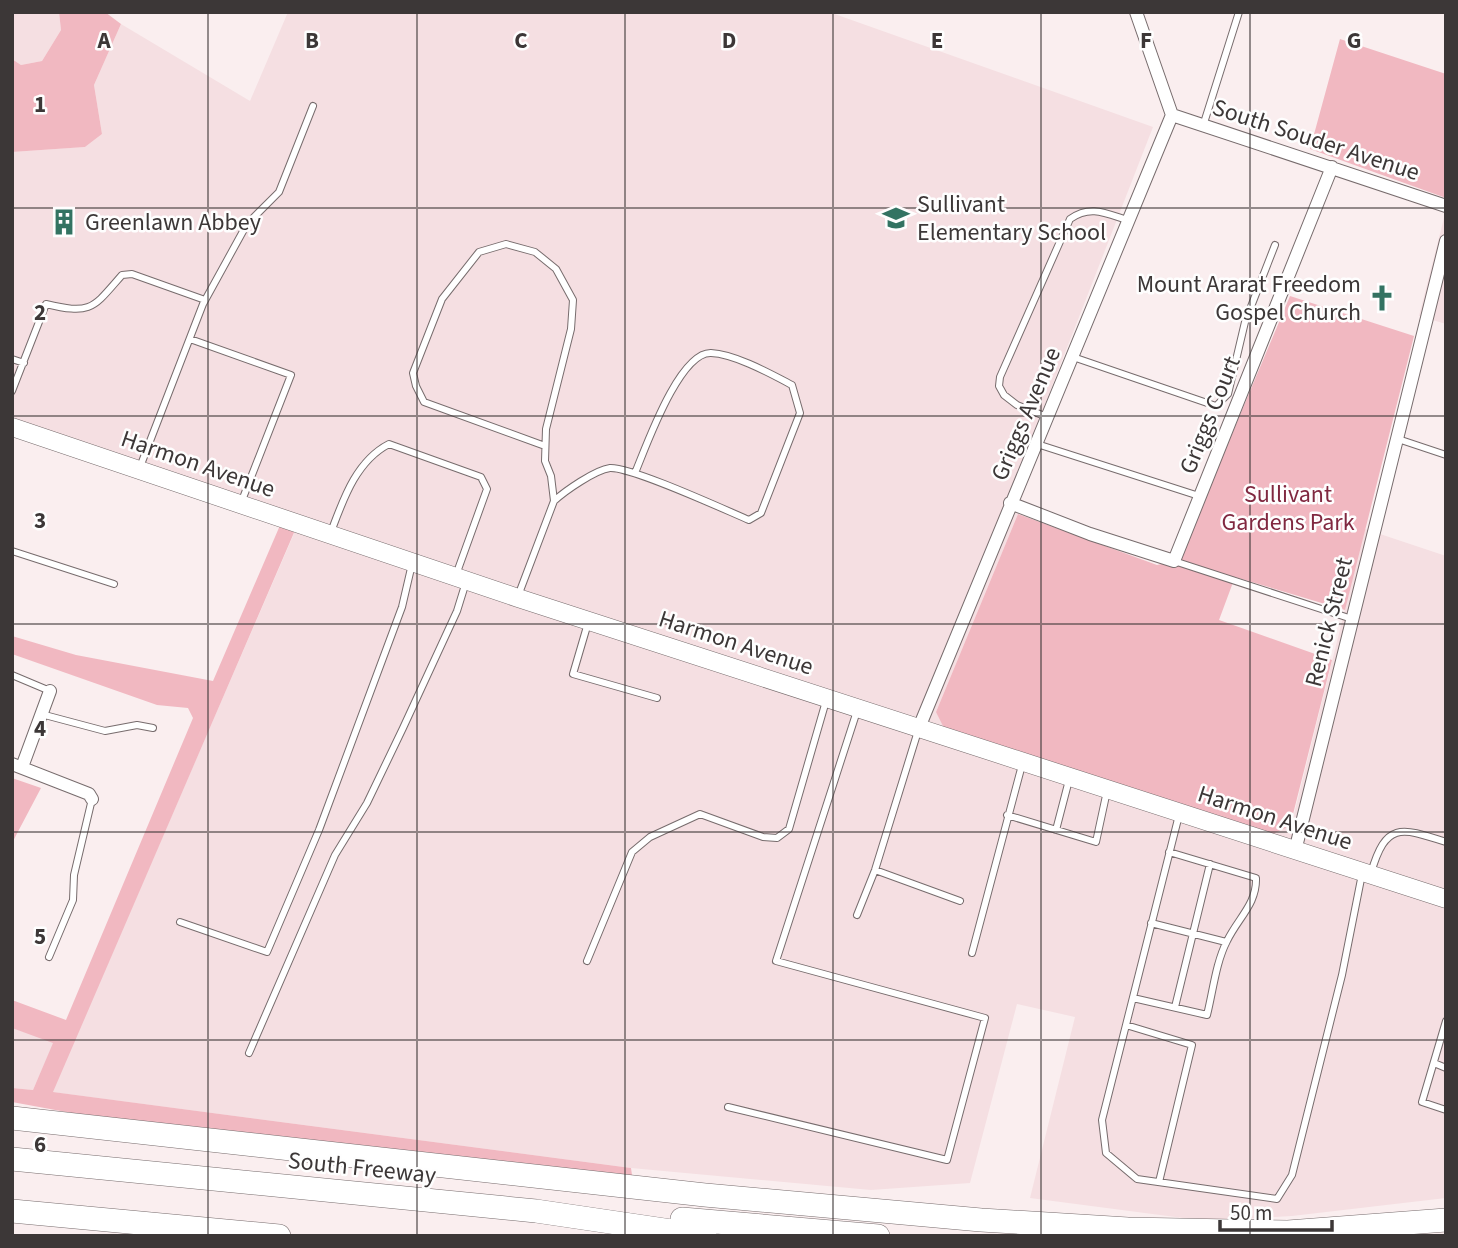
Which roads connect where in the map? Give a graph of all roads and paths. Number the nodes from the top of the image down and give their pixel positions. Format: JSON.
{"nodes":[{"id":1,"x":1136,"y":12,"type":"edge"},
{"id":2,"x":1239,"y":12,"type":"edge"},
{"id":3,"x":313,"y":106,"type":"dead end"},
{"id":4,"x":1172,"y":115,"type":"junction"},
{"id":5,"x":1203,"y":126,"type":"junction"},
{"id":6,"x":1332,"y":167,"type":"junction"},
{"id":7,"x":1446,"y":206,"type":"edge"},
{"id":8,"x":1126,"y":220,"type":"junction"},
{"id":9,"x":1446,"y":241,"type":"edge"},
{"id":10,"x":1275,"y":245,"type":"dead end"},
{"id":11,"x":1443,"y":265,"type":"edge"},
{"id":12,"x":205,"y":300,"type":"junction"},
{"id":13,"x":190,"y":339,"type":"junction"},
{"id":14,"x":1073,"y":357,"type":"junction"},
{"id":15,"x":12,"y":359,"type":"edge"},
{"id":16,"x":24,"y":363,"type":"junction"},
{"id":17,"x":12,"y":391,"type":"edge"},
{"id":18,"x":1048,"y":418,"type":"junction"},
{"id":19,"x":12,"y":427,"type":"edge"},
{"id":20,"x":1396,"y":439,"type":"junction"},
{"id":21,"x":1037,"y":444,"type":"junction"},
{"id":22,"x":545,"y":446,"type":"junction"},
{"id":23,"x":1446,"y":455,"type":"edge"},
{"id":24,"x":139,"y":469,"type":"junction"},
{"id":25,"x":635,"y":473,"type":"junction"},
{"id":26,"x":1199,"y":496,"type":"junction"},
{"id":27,"x":554,"y":501,"type":"junction"},
{"id":28,"x":1010,"y":503,"type":"junction"},
{"id":29,"x":240,"y":504,"type":"junction"},
{"id":30,"x":330,"y":534,"type":"junction"},
{"id":31,"x":12,"y":551,"type":"edge"},
{"id":32,"x":1174,"y":561,"type":"junction"},
{"id":33,"x":413,"y":562,"type":"junction"},
{"id":34,"x":461,"y":578,"type":"junction"},
{"id":35,"x":114,"y":584,"type":"dead end"},
{"id":36,"x":518,"y":598,"type":"junction"},
{"id":37,"x":1352,"y":619,"type":"junction"},
{"id":38,"x":588,"y":621,"type":"junction"},
{"id":39,"x":12,"y":674,"type":"edge"},
{"id":40,"x":50,"y":691,"type":"joint"},
{"id":41,"x":657,"y":698,"type":"dead end"},
{"id":42,"x":827,"y":699,"type":"junction"},
{"id":43,"x":857,"y":709,"type":"junction"},
{"id":44,"x":41,"y":714,"type":"junction"},
{"id":45,"x":153,"y":728,"type":"dead end"},
{"id":46,"x":918,"y":730,"type":"junction"},
{"id":47,"x":1023,"y":763,"type":"junction"},
{"id":48,"x":17,"y":765,"type":"edge"},
{"id":49,"x":1069,"y":778,"type":"junction"},
{"id":50,"x":1107,"y":790,"type":"junction"},
{"id":51,"x":92,"y":799,"type":"joint"},
{"id":52,"x":1179,"y":813,"type":"junction"},
{"id":53,"x":1007,"y":815,"type":"junction"},
{"id":54,"x":1056,"y":830,"type":"junction"},
{"id":55,"x":1446,"y":842,"type":"edge"},
{"id":56,"x":1294,"y":850,"type":"junction"},
{"id":57,"x":1169,"y":852,"type":"junction"},
{"id":58,"x":1210,"y":864,"type":"junction"},
{"id":59,"x":875,"y":870,"type":"junction"},
{"id":60,"x":1366,"y":874,"type":"junction"},
{"id":61,"x":1446,"y":899,"type":"edge"},
{"id":62,"x":960,"y":901,"type":"dead end"},
{"id":63,"x":857,"y":915,"type":"dead end"},
{"id":64,"x":180,"y":922,"type":"dead end"},
{"id":65,"x":1151,"y":923,"type":"junction"},
{"id":66,"x":1193,"y":934,"type":"junction"},
{"id":67,"x":1226,"y":942,"type":"junction"},
{"id":68,"x":972,"y":953,"type":"dead end"},
{"id":69,"x":49,"y":957,"type":"dead end"},
{"id":70,"x":587,"y":961,"type":"dead end"},
{"id":71,"x":1133,"y":998,"type":"junction"},
{"id":72,"x":1175,"y":1007,"type":"junction"},
{"id":73,"x":1446,"y":1021,"type":"edge"},
{"id":74,"x":1126,"y":1025,"type":"junction"},
{"id":75,"x":249,"y":1053,"type":"dead end"},
{"id":76,"x":1434,"y":1063,"type":"junction"},
{"id":77,"x":1446,"y":1068,"type":"edge"},
{"id":78,"x":728,"y":1107,"type":"dead end"},
{"id":79,"x":1446,"y":1110,"type":"edge"},
{"id":80,"x":12,"y":1121,"type":"edge"},
{"id":81,"x":12,"y":1159,"type":"edge"},
{"id":82,"x":1158,"y":1182,"type":"junction"},
{"id":83,"x":12,"y":1211,"type":"edge"},
{"id":84,"x":1446,"y":1220,"type":"edge"},
{"id":85,"x":630,"y":1223,"type":"junction"},
{"id":86,"x":279,"y":1236,"type":"edge"},
{"id":87,"x":705,"y":1236,"type":"edge"},
{"id":88,"x":878,"y":1236,"type":"edge"}],
"edges":[{"from":1,"to":4,"type":"street"},
{"from":2,"to":5,"type":"lane"},
{"from":3,"to":12,"type":"lane"},
{"from":4,"to":5,"type":"street","name":"South Souder Avenue"},
{"from":4,"to":8,"type":"street","name":"Griggs Avenue"},
{"from":5,"to":6,"type":"street","name":"South Souder Avenue"},
{"from":6,"to":7,"type":"street","name":"South Souder Avenue"},
{"from":6,"to":26,"type":"street","name":"Griggs Court"},
{"from":8,"to":14,"type":"street","name":"Griggs Avenue"},
{"from":8,"to":18,"type":"lane"},
{"from":9,"to":11,"type":"street","name":"Renick Street"},
{"from":10,"to":14,"type":"lane"},
{"from":11,"to":20,"type":"street","name":"Renick Street"},
{"from":12,"to":13,"type":"lane"},
{"from":12,"to":16,"type":"lane"},
{"from":13,"to":24,"type":"lane"},
{"from":13,"to":29,"type":"lane"},
{"from":14,"to":18,"type":"street","name":"Griggs Avenue"},
{"from":15,"to":16,"type":"lane"},
{"from":16,"to":17,"type":"lane"},
{"from":18,"to":21,"type":"street","name":"Griggs Avenue"},
{"from":19,"to":24,"type":"main road","name":"Harmon Avenue"},
{"from":20,"to":23,"type":"lane"},
{"from":20,"to":37,"type":"street","name":"Renick Street"},
{"from":21,"to":26,"type":"lane"},
{"from":21,"to":28,"type":"street","name":"Griggs Avenue"},
{"from":22,"to":22,"type":"lane"},
{"from":22,"to":27,"type":"lane"},
{"from":24,"to":29,"type":"main road","name":"Harmon Avenue"},
{"from":25,"to":25,"type":"lane"},
{"from":25,"to":27,"type":"lane"},
{"from":26,"to":32,"type":"street","name":"Griggs Court"},
{"from":27,"to":36,"type":"lane"},
{"from":28,"to":32,"type":"street"},
{"from":28,"to":46,"type":"street","name":"Griggs Avenue"},
{"from":29,"to":30,"type":"main road","name":"Harmon Avenue"},
{"from":30,"to":33,"type":"main road","name":"Harmon Avenue"},
{"from":30,"to":34,"type":"lane"},
{"from":31,"to":35,"type":"lane"},
{"from":32,"to":37,"type":"lane"},
{"from":33,"to":34,"type":"main road","name":"Harmon Avenue"},
{"from":33,"to":64,"type":"lane"},
{"from":34,"to":36,"type":"main road","name":"Harmon Avenue"},
{"from":34,"to":75,"type":"lane"},
{"from":36,"to":38,"type":"main road","name":"Harmon Avenue"},
{"from":37,"to":56,"type":"street","name":"Renick Street"},
{"from":38,"to":41,"type":"lane"},
{"from":38,"to":42,"type":"main road","name":"Harmon Avenue"},
{"from":39,"to":40,"type":"lane"},
{"from":40,"to":44,"type":"street"},
{"from":42,"to":43,"type":"main road","name":"Harmon Avenue"},
{"from":42,"to":70,"type":"lane"},
{"from":43,"to":46,"type":"main road","name":"Harmon Avenue"},
{"from":43,"to":78,"type":"lane"},
{"from":44,"to":45,"type":"lane"},
{"from":44,"to":48,"type":"street"},
{"from":46,"to":47,"type":"main road","name":"Harmon Avenue"},
{"from":46,"to":59,"type":"lane"},
{"from":47,"to":49,"type":"main road","name":"Harmon Avenue"},
{"from":47,"to":53,"type":"lane"},
{"from":48,"to":51,"type":"street"},
{"from":49,"to":50,"type":"main road","name":"Harmon Avenue"},
{"from":49,"to":54,"type":"lane"},
{"from":50,"to":52,"type":"main road","name":"Harmon Avenue"},
{"from":50,"to":54,"type":"lane"},
{"from":51,"to":69,"type":"lane"},
{"from":52,"to":56,"type":"main road","name":"Harmon Avenue"},
{"from":52,"to":57,"type":"lane"},
{"from":53,"to":54,"type":"lane"},
{"from":53,"to":68,"type":"lane"},
{"from":55,"to":60,"type":"lane"},
{"from":56,"to":60,"type":"main road","name":"Harmon Avenue"},
{"from":57,"to":58,"type":"lane"},
{"from":57,"to":65,"type":"lane"},
{"from":58,"to":66,"type":"lane"},
{"from":58,"to":67,"type":"lane"},
{"from":59,"to":62,"type":"lane"},
{"from":59,"to":63,"type":"lane"},
{"from":60,"to":61,"type":"main road","name":"Harmon Avenue"},
{"from":60,"to":82,"type":"lane"},
{"from":65,"to":66,"type":"lane"},
{"from":65,"to":71,"type":"lane"},
{"from":66,"to":67,"type":"lane"},
{"from":66,"to":72,"type":"lane"},
{"from":67,"to":72,"type":"lane"},
{"from":71,"to":72,"type":"lane"},
{"from":71,"to":74,"type":"lane"},
{"from":73,"to":76,"type":"lane"},
{"from":74,"to":82,"type":"lane"},
{"from":74,"to":82,"type":"lane"},
{"from":76,"to":77,"type":"lane"},
{"from":76,"to":79,"type":"lane"},
{"from":80,"to":84,"type":"highway"},
{"from":81,"to":85,"type":"highway","name":"South Freeway"},
{"from":83,"to":86,"type":"highway"},
{"from":85,"to":87,"type":"highway","name":"South Freeway"},
{"from":85,"to":88,"type":"highway"}]}
